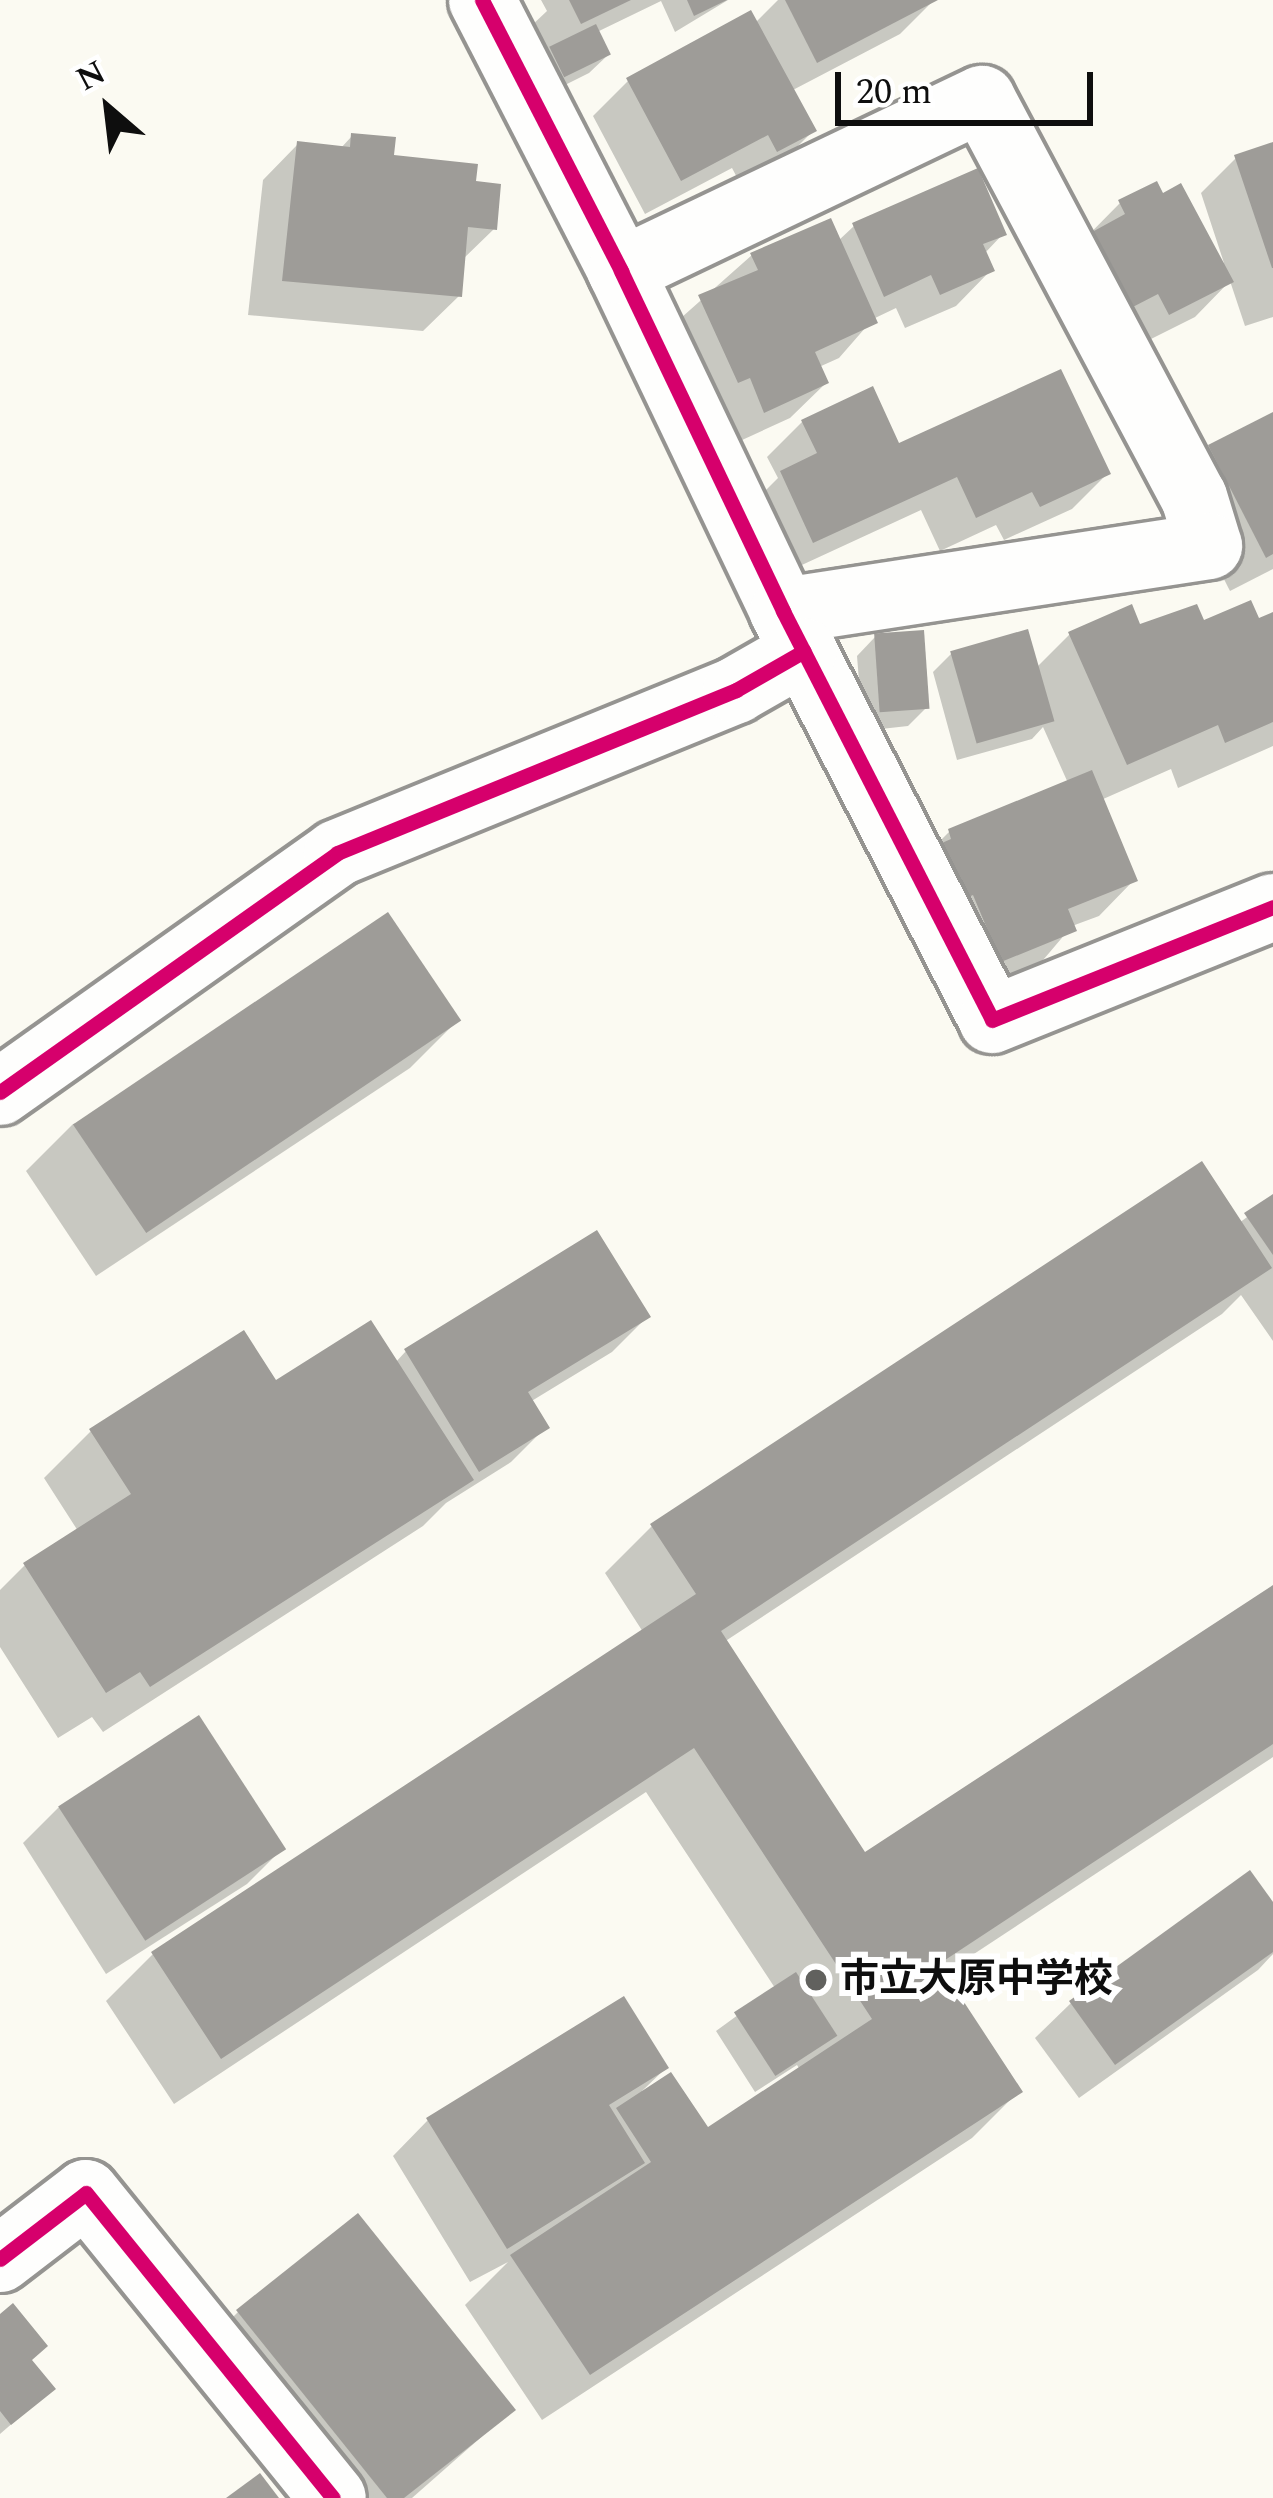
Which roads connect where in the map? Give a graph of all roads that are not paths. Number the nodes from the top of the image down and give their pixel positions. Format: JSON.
{"nodes":[{"id":1,"x":482,"y":0,"type":"edge"},
{"id":2,"x":621,"y":271,"type":"junction"},
{"id":3,"x":793,"y":631,"type":"junction"},
{"id":4,"x":1273,"y":907,"type":"edge"},
{"id":5,"x":0,"y":1092,"type":"edge"},
{"id":6,"x":0,"y":2259,"type":"edge"},
{"id":7,"x":333,"y":2498,"type":"edge"}],
"edges":[{"from":1,"to":2,"type":"street"},
{"from":2,"to":3,"type":"street"},
{"from":2,"to":3,"type":"street"},
{"from":3,"to":4,"type":"street"},
{"from":3,"to":5,"type":"street"},
{"from":6,"to":7,"type":"street"}]}
